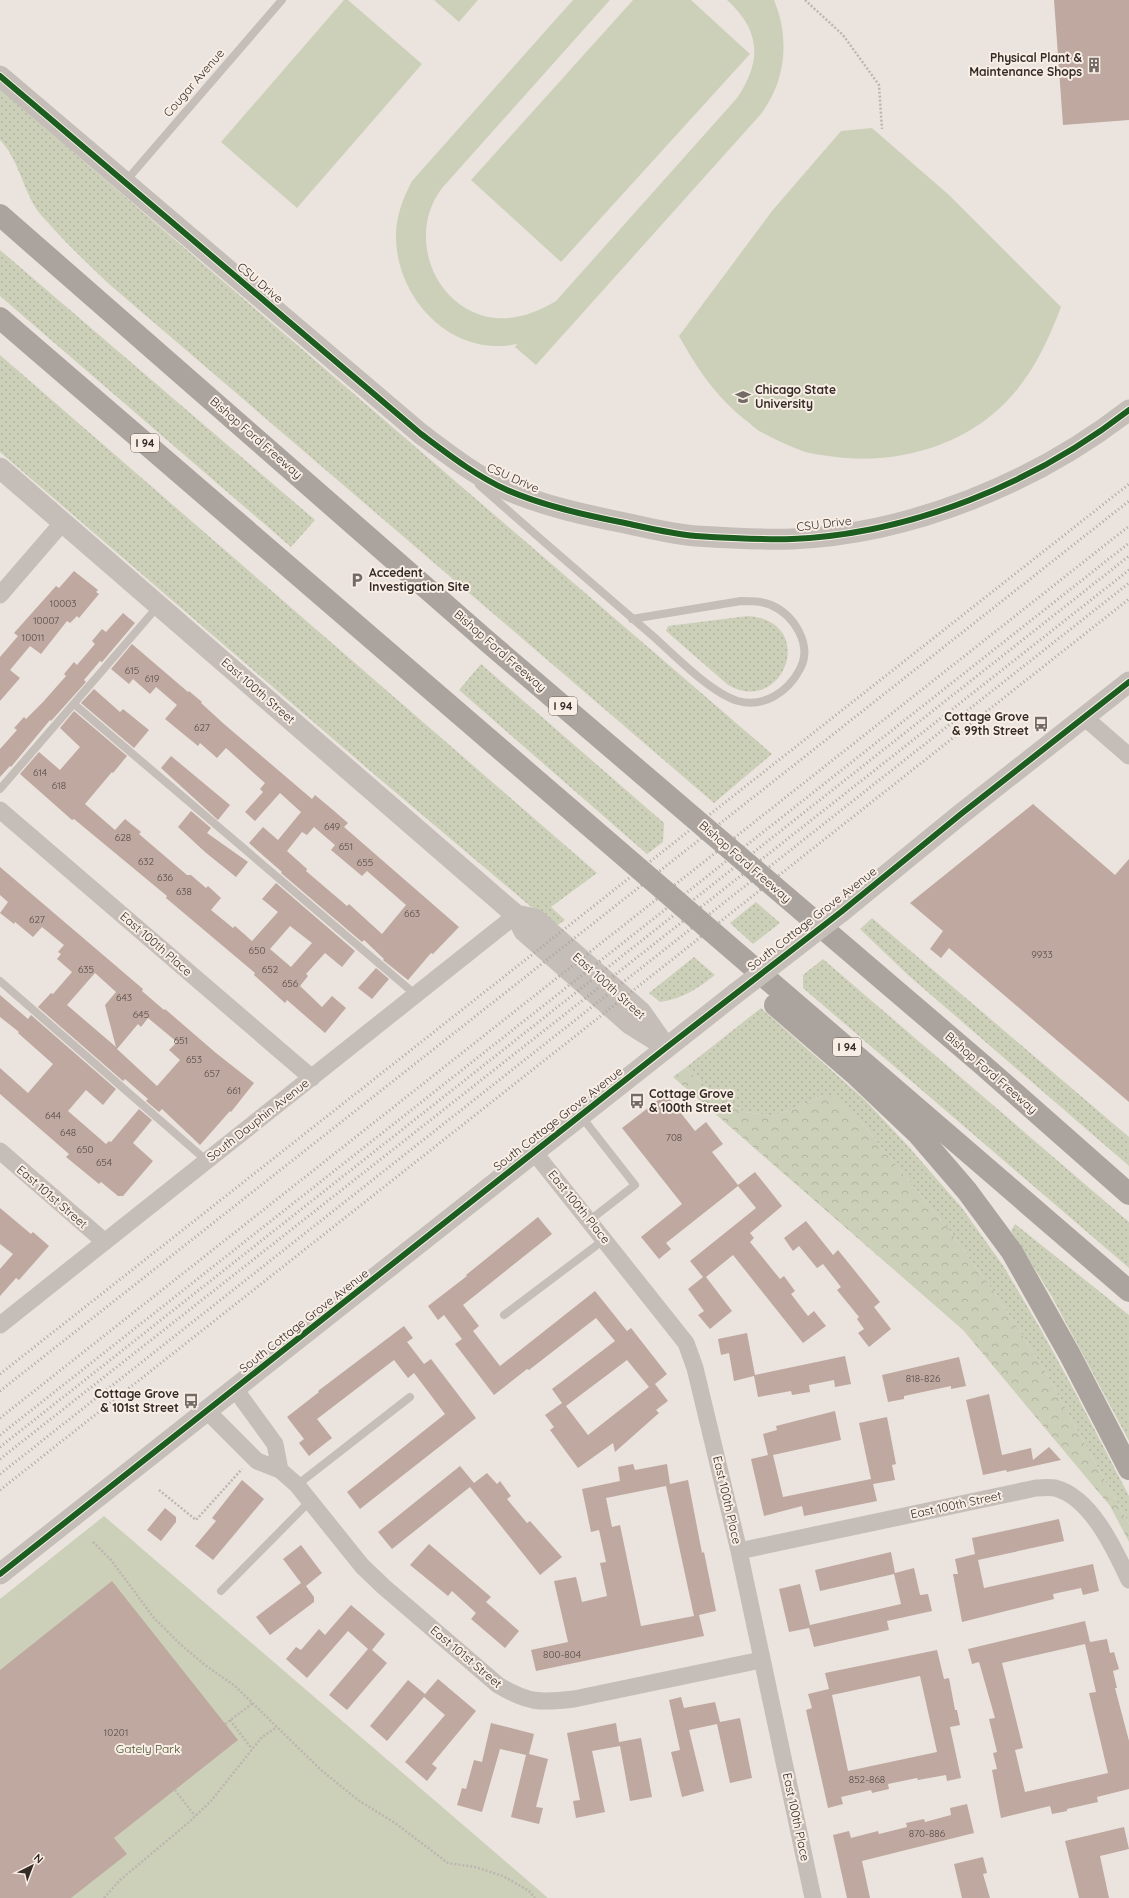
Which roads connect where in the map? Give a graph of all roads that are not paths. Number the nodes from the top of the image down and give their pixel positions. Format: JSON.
{"nodes":[{"id":1,"x":282,"y":0,"type":"edge"},
{"id":2,"x":0,"y":76,"type":"edge"},
{"id":3,"x":124,"y":183,"type":"junction"},
{"id":4,"x":0,"y":215,"type":"edge"},
{"id":5,"x":0,"y":318,"type":"edge"},
{"id":6,"x":1129,"y":410,"type":"edge"},
{"id":7,"x":421,"y":434,"type":"junction"},
{"id":8,"x":0,"y":468,"type":"edge"},
{"id":9,"x":63,"y":522,"type":"junction"},
{"id":10,"x":0,"y":594,"type":"edge"},
{"id":11,"x":159,"y":605,"type":"junction"},
{"id":12,"x":632,"y":619,"type":"junction"},
{"id":13,"x":1129,"y":682,"type":"edge"},
{"id":14,"x":74,"y":704,"type":"junction"},
{"id":15,"x":1084,"y":717,"type":"junction"},
{"id":16,"x":1129,"y":756,"type":"edge"},
{"id":17,"x":0,"y":789,"type":"edge"},
{"id":18,"x":563,"y":804,"type":"junction"},
{"id":19,"x":0,"y":810,"type":"edge"},
{"id":20,"x":516,"y":915,"type":"junction"},
{"id":21,"x":0,"y":981,"type":"edge"},
{"id":22,"x":416,"y":995,"type":"junction"},
{"id":23,"x":666,"y":1047,"type":"junction"},
{"id":24,"x":312,"y":1078,"type":"junction"},
{"id":25,"x":581,"y":1115,"type":"junction"},
{"id":26,"x":0,"y":1151,"type":"edge"},
{"id":27,"x":534,"y":1152,"type":"junction"},
{"id":28,"x":207,"y":1161,"type":"junction"},
{"id":29,"x":1129,"y":1194,"type":"edge"},
{"id":30,"x":590,"y":1220,"type":"junction"},
{"id":31,"x":605,"y":1239,"type":"junction"},
{"id":32,"x":105,"y":1242,"type":"junction"},
{"id":33,"x":1129,"y":1291,"type":"edge"},
{"id":34,"x":504,"y":1315,"type":"dead end"},
{"id":35,"x":1,"y":1323,"type":"edge"},
{"id":36,"x":235,"y":1389,"type":"junction"},
{"id":37,"x":410,"y":1397,"type":"dead end"},
{"id":38,"x":207,"y":1411,"type":"junction"},
{"id":39,"x":1129,"y":1469,"type":"edge"},
{"id":40,"x":280,"y":1470,"type":"junction"},
{"id":41,"x":297,"y":1485,"type":"junction"},
{"id":42,"x":310,"y":1501,"type":"junction"},
{"id":43,"x":739,"y":1551,"type":"junction"},
{"id":44,"x":0,"y":1574,"type":"edge"},
{"id":45,"x":1129,"y":1580,"type":"edge"},
{"id":46,"x":221,"y":1591,"type":"dead end"},
{"id":47,"x":761,"y":1660,"type":"junction"},
{"id":48,"x":813,"y":1898,"type":"edge"}],
"edges":[{"from":1,"to":3,"type":"lane","name":"Cougar Avenue"},
{"from":2,"to":3,"type":"street","name":"CSU Drive"},
{"from":3,"to":7,"type":"street","name":"CSU Drive"},
{"from":4,"to":29,"type":"highway","name":"Bishop Ford Freeway","number":"I 94"},
{"from":5,"to":18,"type":"highway","number":"I 94"},
{"from":6,"to":7,"type":"street","name":"CSU Drive"},
{"from":7,"to":12,"type":"lane"},
{"from":8,"to":9,"type":"street","name":"East 100th Street"},
{"from":9,"to":10,"type":"street"},
{"from":9,"to":11,"type":"street","name":"East 100th Street"},
{"from":11,"to":14,"type":"lane"},
{"from":11,"to":20,"type":"street","name":"East 100th Street"},
{"from":12,"to":12,"type":"lane"},
{"from":13,"to":15,"type":"street","name":"South Cottage Grove Avenue"},
{"from":14,"to":17,"type":"lane"},
{"from":14,"to":22,"type":"lane"},
{"from":15,"to":16,"type":"street"},
{"from":15,"to":23,"type":"street","name":"South Cottage Grove Avenue","bridge":true},
{"from":18,"to":33,"type":"highway","number":"I 94"},
{"from":18,"to":39,"type":"highway"},
{"from":19,"to":24,"type":"street","name":"East 100th Place"},
{"from":20,"to":22,"type":"street","name":"South Dauphin Avenue"},
{"from":20,"to":23,"type":"street","name":"East 100th Street"},
{"from":21,"to":28,"type":"lane"},
{"from":22,"to":24,"type":"street","name":"South Dauphin Avenue"},
{"from":23,"to":25,"type":"street","name":"South Cottage Grove Avenue"},
{"from":24,"to":28,"type":"street","name":"South Dauphin Avenue"},
{"from":25,"to":27,"type":"street","name":"South Cottage Grove Avenue"},
{"from":25,"to":30,"type":"lane"},
{"from":26,"to":32,"type":"street","name":"East 101st Street"},
{"from":27,"to":30,"type":"street","name":"East 100th Place"},
{"from":27,"to":36,"type":"street","name":"South Cottage Grove Avenue"},
{"from":28,"to":32,"type":"street","name":"South Dauphin Avenue"},
{"from":30,"to":31,"type":"street","name":"East 100th Place"},
{"from":31,"to":34,"type":"lane"},
{"from":31,"to":43,"type":"street","name":"East 100th Place"},
{"from":32,"to":35,"type":"street","name":"South Dauphin Avenue"},
{"from":36,"to":38,"type":"street","name":"South Cottage Grove Avenue"},
{"from":36,"to":40,"type":"street"},
{"from":37,"to":41,"type":"lane"},
{"from":38,"to":40,"type":"street","name":"East 101st Street"},
{"from":38,"to":44,"type":"street","name":"South Cottage Grove Avenue"},
{"from":40,"to":41,"type":"street","name":"East 101st Street"},
{"from":41,"to":42,"type":"street","name":"East 101st Street"},
{"from":42,"to":46,"type":"lane"},
{"from":42,"to":47,"type":"street","name":"East 101st Street"},
{"from":43,"to":45,"type":"street","name":"East 100th Street"},
{"from":43,"to":47,"type":"street","name":"East 100th Place"},
{"from":47,"to":48,"type":"street","name":"East 100th Place"}]}
